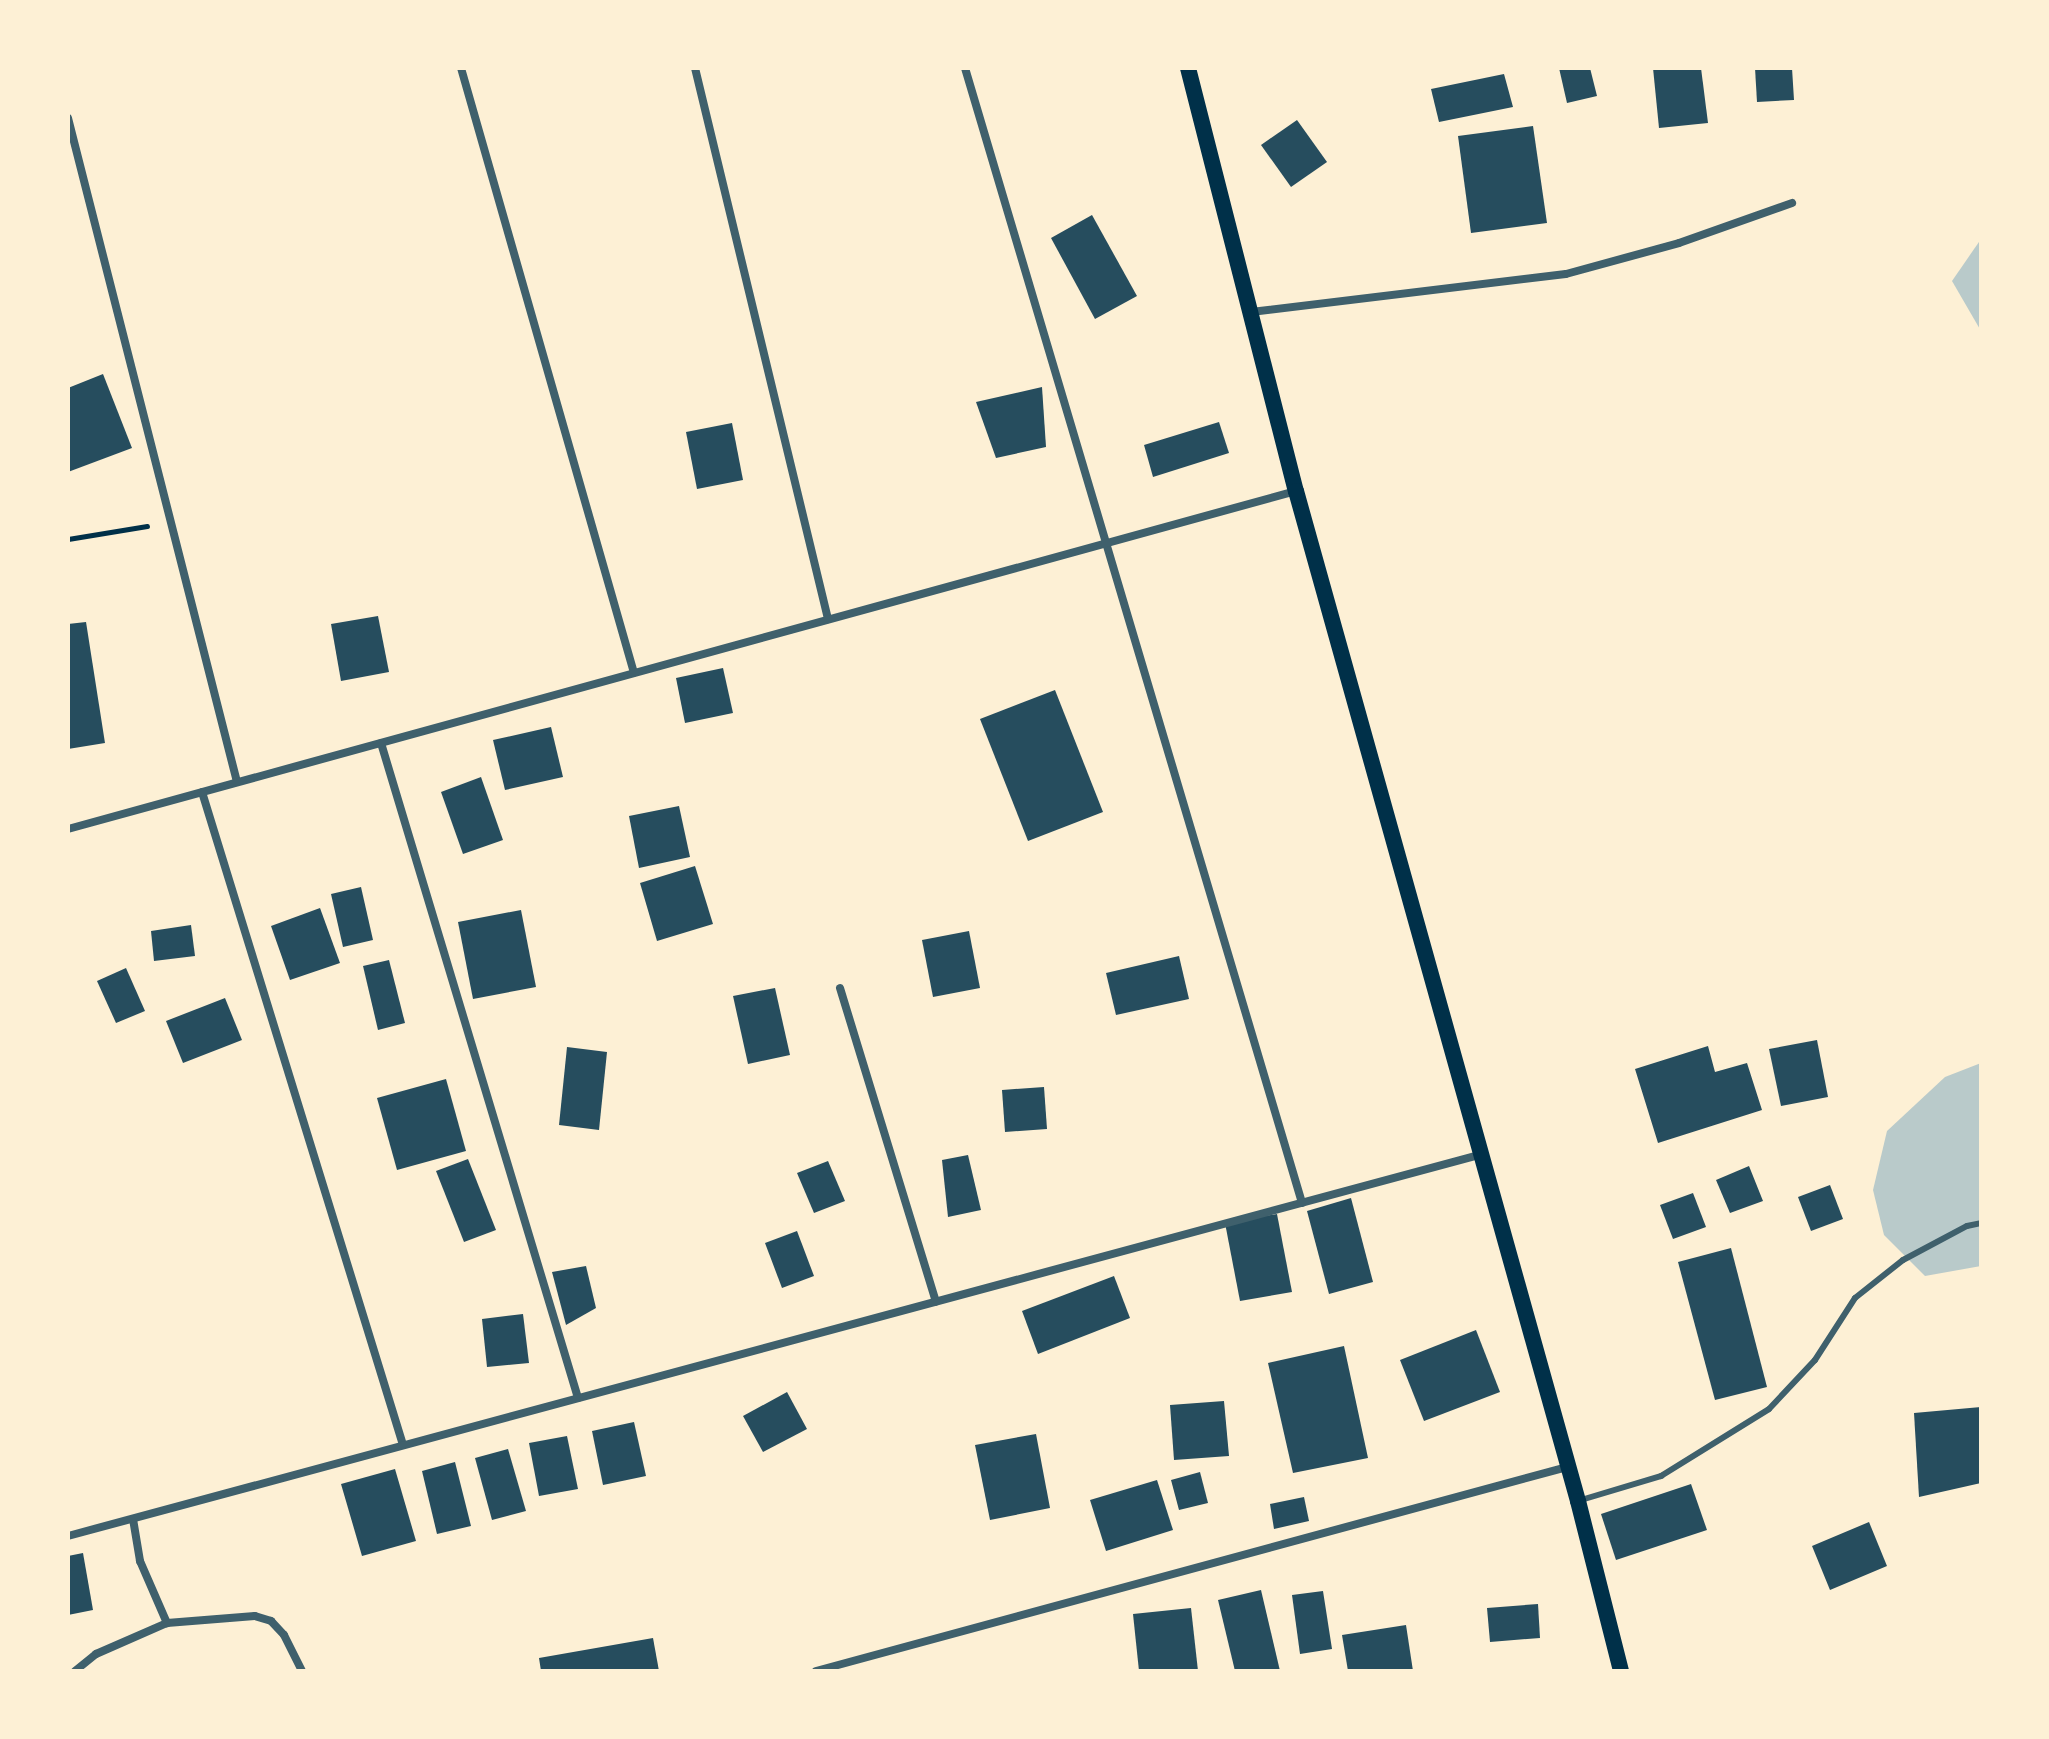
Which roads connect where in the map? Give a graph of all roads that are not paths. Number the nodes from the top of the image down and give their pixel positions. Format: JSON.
{"nodes":[{"id":1,"x":461,"y":68,"type":"edge"},
{"id":2,"x":695,"y":68,"type":"edge"},
{"id":3,"x":965,"y":68,"type":"edge"},
{"id":4,"x":1188,"y":68,"type":"edge"},
{"id":5,"x":68,"y":118,"type":"edge"},
{"id":6,"x":1792,"y":203,"type":"dead end"},
{"id":7,"x":1250,"y":312,"type":"junction"},
{"id":8,"x":1296,"y":491,"type":"junction"},
{"id":9,"x":1105,"y":543,"type":"junction"},
{"id":10,"x":828,"y":619,"type":"junction"},
{"id":11,"x":634,"y":673,"type":"junction"},
{"id":12,"x":381,"y":743,"type":"junction"},
{"id":13,"x":237,"y":782,"type":"junction"},
{"id":14,"x":202,"y":792,"type":"junction"},
{"id":15,"x":68,"y":829,"type":"edge"},
{"id":16,"x":840,"y":988,"type":"dead end"},
{"id":17,"x":1479,"y":1155,"type":"junction"},
{"id":18,"x":1302,"y":1203,"type":"junction"},
{"id":19,"x":1981,"y":1223,"type":"edge"},
{"id":20,"x":936,"y":1302,"type":"junction"},
{"id":21,"x":578,"y":1398,"type":"junction"},
{"id":22,"x":403,"y":1445,"type":"junction"},
{"id":23,"x":1567,"y":1467,"type":"junction"},
{"id":24,"x":1578,"y":1501,"type":"junction"},
{"id":25,"x":133,"y":1519,"type":"junction"},
{"id":26,"x":68,"y":1536,"type":"edge"},
{"id":27,"x":167,"y":1623,"type":"junction"},
{"id":28,"x":75,"y":1671,"type":"edge"},
{"id":29,"x":302,"y":1671,"type":"edge"},
{"id":30,"x":816,"y":1671,"type":"edge"},
{"id":31,"x":1621,"y":1671,"type":"edge"}],
"edges":[{"from":1,"to":11,"type":"street"},
{"from":2,"to":10,"type":"street"},
{"from":3,"to":9,"type":"street"},
{"from":4,"to":7,"type":"main road"},
{"from":5,"to":13,"type":"street"},
{"from":6,"to":7,"type":"street"},
{"from":7,"to":8,"type":"main road"},
{"from":8,"to":9,"type":"street"},
{"from":8,"to":17,"type":"main road"},
{"from":9,"to":10,"type":"street"},
{"from":9,"to":18,"type":"street"},
{"from":10,"to":11,"type":"street"},
{"from":11,"to":12,"type":"street"},
{"from":12,"to":13,"type":"street"},
{"from":12,"to":21,"type":"street"},
{"from":13,"to":14,"type":"street"},
{"from":14,"to":15,"type":"street"},
{"from":14,"to":22,"type":"street"},
{"from":16,"to":20,"type":"street"},
{"from":17,"to":18,"type":"street"},
{"from":17,"to":23,"type":"main road"},
{"from":18,"to":20,"type":"street"},
{"from":19,"to":24,"type":"lane"},
{"from":20,"to":21,"type":"street"},
{"from":21,"to":22,"type":"street"},
{"from":22,"to":25,"type":"street"},
{"from":23,"to":24,"type":"main road"},
{"from":23,"to":30,"type":"street"},
{"from":24,"to":31,"type":"main road"},
{"from":25,"to":26,"type":"street"},
{"from":25,"to":27,"type":"street"},
{"from":27,"to":28,"type":"street"},
{"from":27,"to":29,"type":"street"}]}
